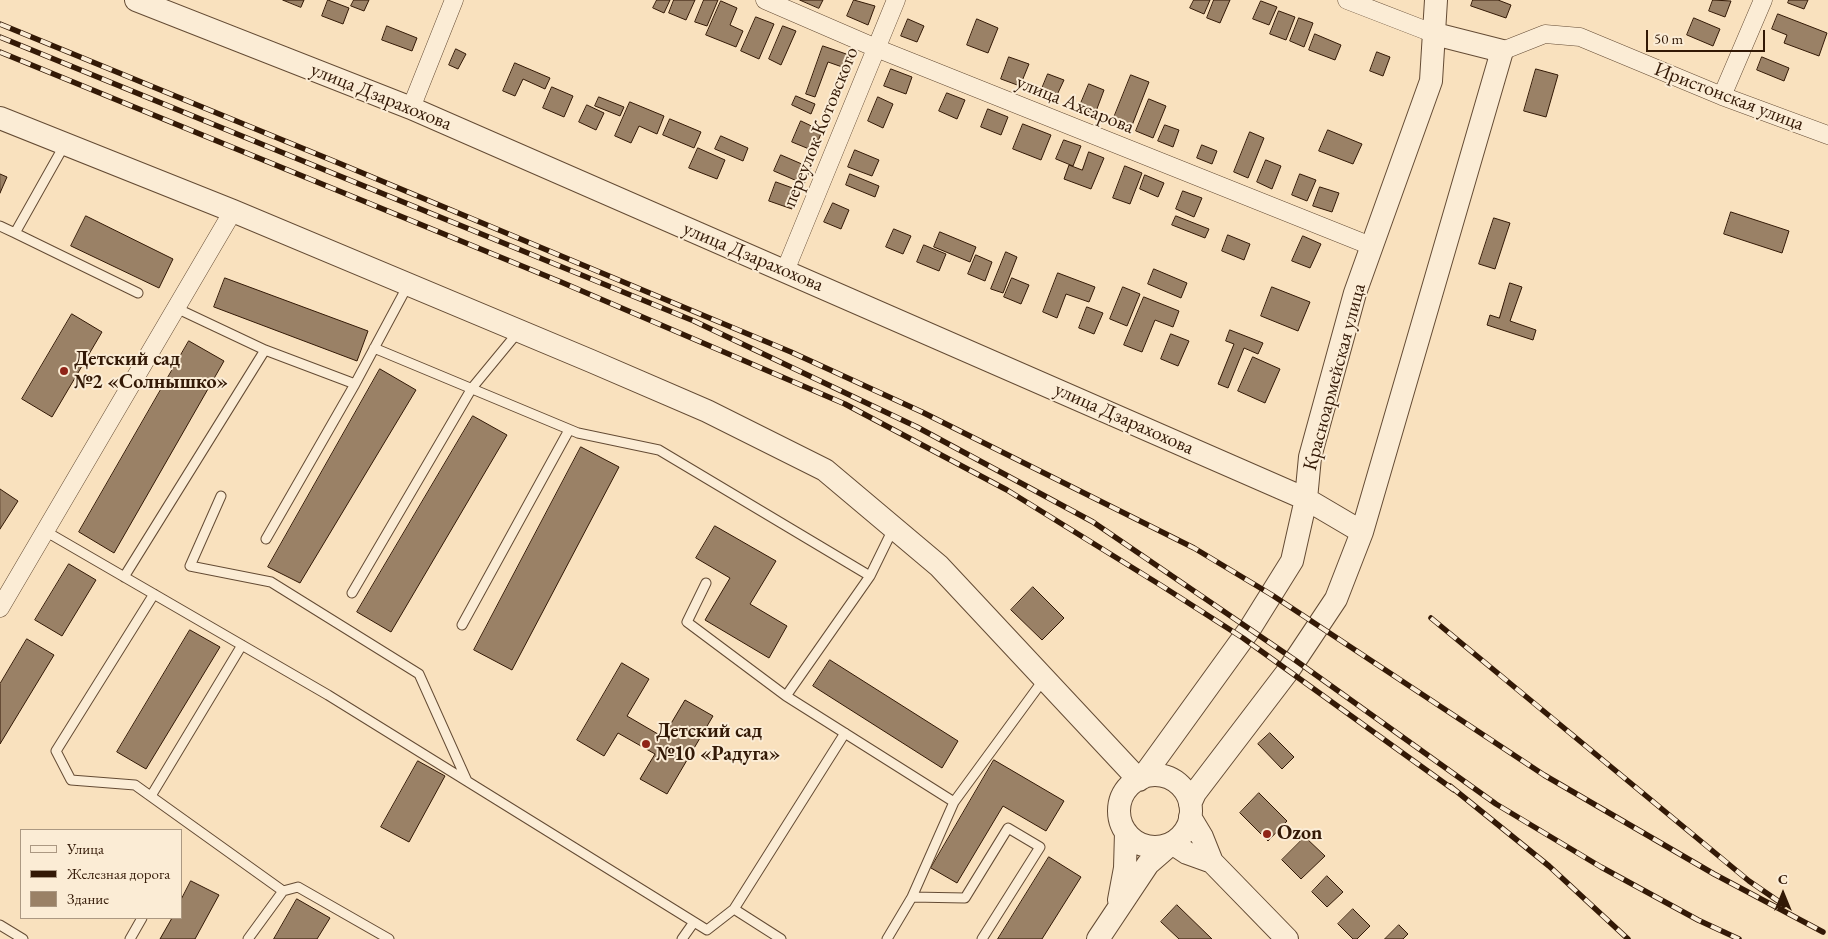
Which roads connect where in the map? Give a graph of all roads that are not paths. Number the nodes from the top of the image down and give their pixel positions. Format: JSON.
{"nodes":[{"id":1,"x":136,"y":0,"type":"edge"},
{"id":2,"x":454,"y":0,"type":"edge"},
{"id":3,"x":765,"y":0,"type":"edge"},
{"id":4,"x":896,"y":0,"type":"edge"},
{"id":5,"x":1347,"y":0,"type":"edge"},
{"id":6,"x":1436,"y":0,"type":"edge"},
{"id":7,"x":1763,"y":0,"type":"edge"},
{"id":8,"x":1435,"y":34,"type":"junction"},
{"id":9,"x":876,"y":48,"type":"junction"},
{"id":10,"x":1502,"y":51,"type":"junction"},
{"id":11,"x":1722,"y":96,"type":"junction"},
{"id":12,"x":411,"y":108,"type":"junction"},
{"id":13,"x":0,"y":118,"type":"edge"},
{"id":14,"x":1828,"y":135,"type":"edge"},
{"id":15,"x":65,"y":144,"type":"junction"},
{"id":16,"x":233,"y":211,"type":"junction"},
{"id":17,"x":0,"y":226,"type":"edge"},
{"id":18,"x":14,"y":233,"type":"junction"},
{"id":19,"x":1371,"y":246,"type":"junction"},
{"id":20,"x":785,"y":270,"type":"junction"},
{"id":21,"x":408,"y":284,"type":"junction"},
{"id":22,"x":138,"y":294,"type":"dead end"},
{"id":23,"x":176,"y":308,"type":"junction"},
{"id":24,"x":519,"y":331,"type":"junction"},
{"id":25,"x":374,"y":348,"type":"junction"},
{"id":26,"x":265,"y":350,"type":"junction"},
{"id":27,"x":355,"y":384,"type":"junction"},
{"id":28,"x":472,"y":388,"type":"junction"},
{"id":29,"x":569,"y":430,"type":"junction"},
{"id":30,"x":220,"y":496,"type":"dead end"},
{"id":31,"x":1306,"y":499,"type":"junction"},
{"id":32,"x":894,"y":528,"type":"junction"},
{"id":33,"x":45,"y":531,"type":"junction"},
{"id":34,"x":1362,"y":532,"type":"junction"},
{"id":35,"x":266,"y":539,"type":"dead end"},
{"id":36,"x":870,"y":576,"type":"junction"},
{"id":37,"x":124,"y":577,"type":"junction"},
{"id":38,"x":706,"y":583,"type":"dead end"},
{"id":39,"x":352,"y":593,"type":"dead end"},
{"id":40,"x":154,"y":594,"type":"junction"},
{"id":41,"x":0,"y":608,"type":"edge"},
{"id":42,"x":462,"y":625,"type":"dead end"},
{"id":43,"x":242,"y":645,"type":"junction"},
{"id":44,"x":1044,"y":679,"type":"junction"},
{"id":45,"x":786,"y":696,"type":"junction"},
{"id":46,"x":845,"y":733,"type":"junction"},
{"id":47,"x":1105,"y":745,"type":"junction"},
{"id":48,"x":1140,"y":779,"type":"junction"},
{"id":49,"x":467,"y":781,"type":"junction"},
{"id":50,"x":151,"y":796,"type":"junction"},
{"id":51,"x":1122,"y":797,"type":"junction"},
{"id":52,"x":954,"y":802,"type":"junction"},
{"id":53,"x":1190,"y":811,"type":"junction"},
{"id":54,"x":1126,"y":832,"type":"junction"},
{"id":55,"x":1171,"y":843,"type":"junction"},
{"id":56,"x":1212,"y":862,"type":"junction"},
{"id":57,"x":283,"y":891,"type":"junction"},
{"id":58,"x":912,"y":897,"type":"junction"},
{"id":59,"x":734,"y":909,"type":"junction"},
{"id":60,"x":1118,"y":909,"type":"junction"},
{"id":61,"x":141,"y":919,"type":"edge"},
{"id":62,"x":694,"y":922,"type":"junction"},
{"id":63,"x":0,"y":925,"type":"edge"},
{"id":64,"x":23,"y":939,"type":"edge"},
{"id":65,"x":130,"y":939,"type":"edge"},
{"id":66,"x":248,"y":939,"type":"edge"},
{"id":67,"x":389,"y":939,"type":"edge"},
{"id":68,"x":682,"y":939,"type":"edge"},
{"id":69,"x":781,"y":939,"type":"edge"},
{"id":70,"x":886,"y":939,"type":"edge"},
{"id":71,"x":982,"y":939,"type":"edge"},
{"id":72,"x":1098,"y":939,"type":"edge"},
{"id":73,"x":1287,"y":939,"type":"edge"}],
"edges":[{"from":1,"to":12,"type":"street","name":"улица Дзарахохова"},
{"from":2,"to":12,"type":"street"},
{"from":3,"to":9,"type":"street","name":"улица Ахсарова"},
{"from":4,"to":9,"type":"street","name":"переулок Котовского"},
{"from":5,"to":8,"type":"street"},
{"from":6,"to":8,"type":"street","name":"Красноармейская улица"},
{"from":7,"to":11,"type":"street"},
{"from":8,"to":10,"type":"street"},
{"from":8,"to":19,"type":"street","name":"Красноармейская улица"},
{"from":9,"to":19,"type":"street","name":"улица Ахсарова"},
{"from":9,"to":20,"type":"street","name":"переулок Котовского"},
{"from":10,"to":11,"type":"street","name":"Иристонская улица"},
{"from":10,"to":34,"type":"street"},
{"from":11,"to":14,"type":"street","name":"Иристонская улица"},
{"from":12,"to":20,"type":"street","name":"улица Дзарахохова"},
{"from":13,"to":15,"type":"street"},
{"from":15,"to":16,"type":"street"},
{"from":15,"to":18,"type":"lane"},
{"from":16,"to":21,"type":"street"},
{"from":16,"to":23,"type":"street"},
{"from":17,"to":18,"type":"lane"},
{"from":18,"to":22,"type":"lane"},
{"from":19,"to":31,"type":"street","name":"Красноармейская улица"},
{"from":20,"to":31,"type":"street","name":"улица Дзарахохова"},
{"from":21,"to":24,"type":"street"},
{"from":21,"to":25,"type":"lane"},
{"from":23,"to":26,"type":"lane"},
{"from":23,"to":33,"type":"street"},
{"from":24,"to":28,"type":"lane"},
{"from":24,"to":32,"type":"street"},
{"from":25,"to":27,"type":"lane"},
{"from":25,"to":28,"type":"lane"},
{"from":26,"to":27,"type":"lane"},
{"from":26,"to":37,"type":"lane"},
{"from":27,"to":35,"type":"lane"},
{"from":28,"to":29,"type":"lane"},
{"from":28,"to":39,"type":"lane"},
{"from":29,"to":36,"type":"lane"},
{"from":29,"to":42,"type":"lane"},
{"from":30,"to":49,"type":"lane"},
{"from":31,"to":34,"type":"street","name":"улица Дзарахохова"},
{"from":31,"to":48,"type":"street","name":"Красноармейская улица"},
{"from":32,"to":36,"type":"lane"},
{"from":32,"to":44,"type":"street"},
{"from":33,"to":37,"type":"lane"},
{"from":33,"to":41,"type":"street"},
{"from":34,"to":53,"type":"street"},
{"from":36,"to":45,"type":"lane"},
{"from":37,"to":40,"type":"lane"},
{"from":38,"to":45,"type":"lane"},
{"from":40,"to":43,"type":"lane"},
{"from":40,"to":50,"type":"lane"},
{"from":43,"to":49,"type":"lane"},
{"from":43,"to":50,"type":"lane"},
{"from":44,"to":47,"type":"street"},
{"from":44,"to":52,"type":"lane"},
{"from":45,"to":46,"type":"lane"},
{"from":46,"to":52,"type":"lane"},
{"from":46,"to":59,"type":"lane"},
{"from":47,"to":48,"type":"street"},
{"from":47,"to":51,"type":"street"},
{"from":48,"to":51,"type":"street","name":"Красноармейская улица"},
{"from":48,"to":53,"type":"street"},
{"from":49,"to":62,"type":"lane"},
{"from":50,"to":57,"type":"lane"},
{"from":51,"to":54,"type":"street"},
{"from":52,"to":58,"type":"lane"},
{"from":53,"to":55,"type":"street"},
{"from":53,"to":56,"type":"street"},
{"from":54,"to":55,"type":"street"},
{"from":54,"to":60,"type":"street"},
{"from":55,"to":56,"type":"street"},
{"from":55,"to":60,"type":"street"},
{"from":56,"to":73,"type":"street"},
{"from":57,"to":66,"type":"lane"},
{"from":57,"to":67,"type":"lane"},
{"from":58,"to":70,"type":"lane"},
{"from":58,"to":71,"type":"lane"},
{"from":59,"to":62,"type":"lane"},
{"from":59,"to":69,"type":"lane"},
{"from":60,"to":72,"type":"street"},
{"from":61,"to":65,"type":"lane"},
{"from":62,"to":68,"type":"lane"},
{"from":63,"to":64,"type":"lane"}]}
